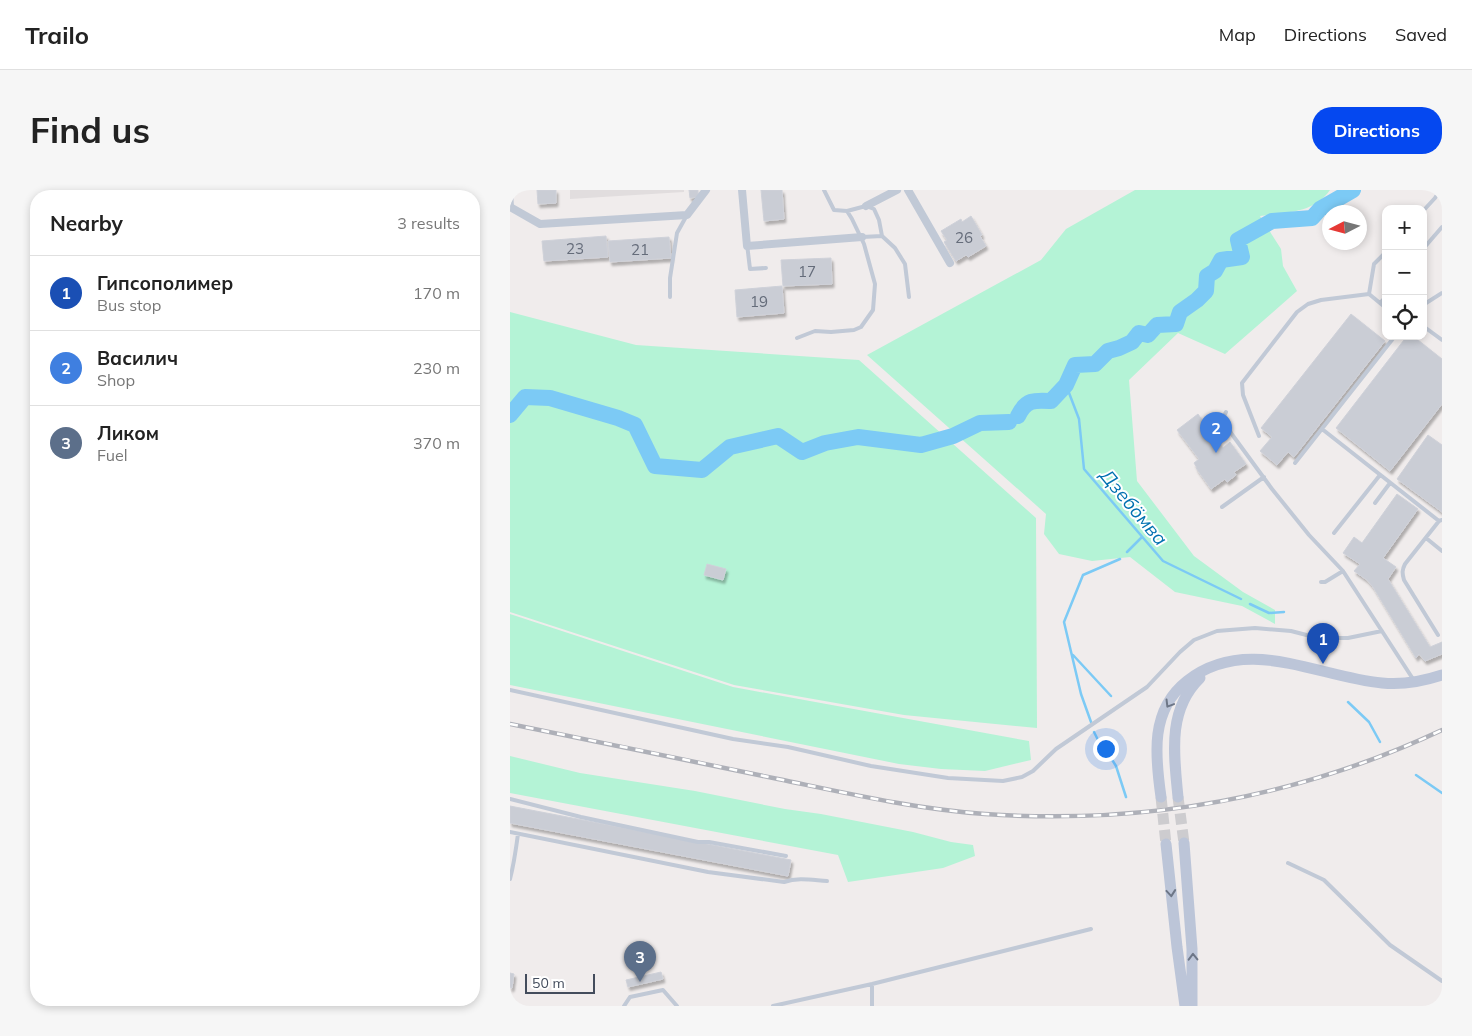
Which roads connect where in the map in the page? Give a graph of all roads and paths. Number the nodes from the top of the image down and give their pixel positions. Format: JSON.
{"nodes":[{"id":1,"x":511,"y":190,"type":"edge"},
{"id":2,"x":706,"y":190,"type":"edge"},
{"id":3,"x":742,"y":190,"type":"edge"},
{"id":4,"x":824,"y":190,"type":"edge"},
{"id":5,"x":897,"y":190,"type":"edge"},
{"id":6,"x":908,"y":190,"type":"edge"},
{"id":7,"x":1440,"y":190,"type":"edge"},
{"id":8,"x":866,"y":206,"type":"junction"},
{"id":9,"x":511,"y":207,"type":"edge"},
{"id":10,"x":1427,"y":207,"type":"edge"},
{"id":11,"x":847,"y":211,"type":"junction"},
{"id":12,"x":687,"y":215,"type":"junction"},
{"id":13,"x":1442,"y":227,"type":"edge"},
{"id":14,"x":882,"y":236,"type":"junction"},
{"id":15,"x":862,"y":237,"type":"junction"},
{"id":16,"x":1427,"y":244,"type":"edge"},
{"id":17,"x":747,"y":246,"type":"junction"},
{"id":18,"x":1382,"y":256,"type":"edge"},
{"id":19,"x":950,"y":263,"type":"dead end"},
{"id":20,"x":766,"y":268,"type":"dead end"},
{"id":21,"x":1442,"y":293,"type":"edge"},
{"id":22,"x":1369,"y":294,"type":"junction"},
{"id":23,"x":670,"y":297,"type":"dead end"},
{"id":24,"x":909,"y":297,"type":"dead end"},
{"id":25,"x":1382,"y":302,"type":"edge"},
{"id":26,"x":1427,"y":302,"type":"edge"},
{"id":27,"x":1380,"y":304,"type":"joint"},
{"id":28,"x":1427,"y":329,"type":"edge"},
{"id":29,"x":797,"y":338,"type":"dead end"},
{"id":30,"x":1392,"y":340,"type":"edge"},
{"id":31,"x":1442,"y":340,"type":"edge"},
{"id":32,"x":1226,"y":412,"type":"dead end"},
{"id":33,"x":1322,"y":429,"type":"junction"},
{"id":34,"x":1259,"y":436,"type":"dead end"},
{"id":35,"x":1295,"y":463,"type":"dead end"},
{"id":36,"x":1380,"y":475,"type":"junction"},
{"id":37,"x":1264,"y":476,"type":"junction"},
{"id":38,"x":1390,"y":483,"type":"junction"},
{"id":39,"x":1375,"y":503,"type":"dead end"},
{"id":40,"x":1222,"y":507,"type":"dead end"},
{"id":41,"x":1440,"y":521,"type":"edge"},
{"id":42,"x":1334,"y":533,"type":"dead end"},
{"id":43,"x":1426,"y":538,"type":"junction"},
{"id":44,"x":1442,"y":551,"type":"edge"},
{"id":45,"x":1342,"y":571,"type":"junction"},
{"id":46,"x":1321,"y":582,"type":"dead end"},
{"id":47,"x":1382,"y":631,"type":"junction"},
{"id":48,"x":1438,"y":635,"type":"dead end"},
{"id":49,"x":1219,"y":664,"type":"junction"},
{"id":50,"x":1442,"y":675,"type":"edge"},
{"id":51,"x":1414,"y":681,"type":"junction"},
{"id":52,"x":510,"y":690,"type":"edge"},
{"id":53,"x":1161,"y":797,"type":"tunnel mouth"},
{"id":54,"x":1178,"y":797,"type":"tunnel mouth"},
{"id":55,"x":510,"y":799,"type":"edge"},
{"id":56,"x":510,"y":832,"type":"edge"},
{"id":57,"x":518,"y":834,"type":"junction"},
{"id":58,"x":1184,"y":843,"type":"tunnel mouth"},
{"id":59,"x":1166,"y":844,"type":"tunnel mouth"},
{"id":60,"x":786,"y":856,"type":"dead end"},
{"id":61,"x":1288,"y":863,"type":"dead end"},
{"id":62,"x":510,"y":879,"type":"edge"},
{"id":63,"x":827,"y":881,"type":"dead end"},
{"id":64,"x":1091,"y":929,"type":"dead end"},
{"id":65,"x":1442,"y":981,"type":"edge"},
{"id":66,"x":872,"y":984,"type":"junction"},
{"id":67,"x":624,"y":1006,"type":"edge"},
{"id":68,"x":677,"y":1006,"type":"edge"},
{"id":69,"x":773,"y":1006,"type":"edge"},
{"id":70,"x":872,"y":1006,"type":"edge"},
{"id":71,"x":1185,"y":1006,"type":"edge"},
{"id":72,"x":1192,"y":1006,"type":"edge"}],
"edges":[{"from":1,"to":9,"type":"lane"},
{"from":2,"to":12,"type":"street"},
{"from":3,"to":17,"type":"street"},
{"from":4,"to":11,"type":"lane"},
{"from":5,"to":8,"type":"street"},
{"from":6,"to":19,"type":"street"},
{"from":7,"to":10,"type":"lane"},
{"from":8,"to":11,"type":"lane"},
{"from":8,"to":14,"type":"lane"},
{"from":9,"to":12,"type":"street"},
{"from":11,"to":15,"type":"lane"},
{"from":12,"to":23,"type":"lane"},
{"from":13,"to":16,"type":"lane"},
{"from":14,"to":15,"type":"lane"},
{"from":14,"to":24,"type":"lane"},
{"from":15,"to":17,"type":"street"},
{"from":15,"to":29,"type":"lane"},
{"from":17,"to":20,"type":"lane"},
{"from":18,"to":22,"type":"lane"},
{"from":21,"to":26,"type":"lane"},
{"from":22,"to":27,"type":"lane"},
{"from":22,"to":34,"type":"lane"},
{"from":25,"to":27,"type":"lane"},
{"from":28,"to":31,"type":"lane"},
{"from":30,"to":33,"type":"lane"},
{"from":32,"to":37,"type":"lane"},
{"from":33,"to":35,"type":"lane"},
{"from":33,"to":36,"type":"lane"},
{"from":36,"to":38,"type":"lane"},
{"from":36,"to":42,"type":"lane"},
{"from":37,"to":40,"type":"lane"},
{"from":37,"to":45,"type":"lane"},
{"from":38,"to":39,"type":"lane"},
{"from":38,"to":41,"type":"lane"},
{"from":41,"to":43,"type":"lane"},
{"from":43,"to":44,"type":"lane"},
{"from":43,"to":48,"type":"lane"},
{"from":45,"to":46,"type":"lane"},
{"from":45,"to":47,"type":"lane"},
{"from":47,"to":51,"type":"lane"},
{"from":47,"to":52,"type":"lane"},
{"from":49,"to":51,"type":"main road"},
{"from":49,"to":53,"type":"main road","one_way":true},
{"from":49,"to":54,"type":"main road"},
{"from":50,"to":51,"type":"main road"},
{"from":55,"to":60,"type":"lane"},
{"from":56,"to":57,"type":"lane"},
{"from":57,"to":62,"type":"lane"},
{"from":57,"to":63,"type":"lane"},
{"from":72,"to":58,"type":"main road","one_way":true},
{"from":59,"to":71,"type":"main road","one_way":true},
{"from":61,"to":65,"type":"lane"},
{"from":64,"to":66,"type":"lane"},
{"from":66,"to":69,"type":"lane"},
{"from":66,"to":70,"type":"lane"},
{"from":67,"to":68,"type":"lane"}]}
